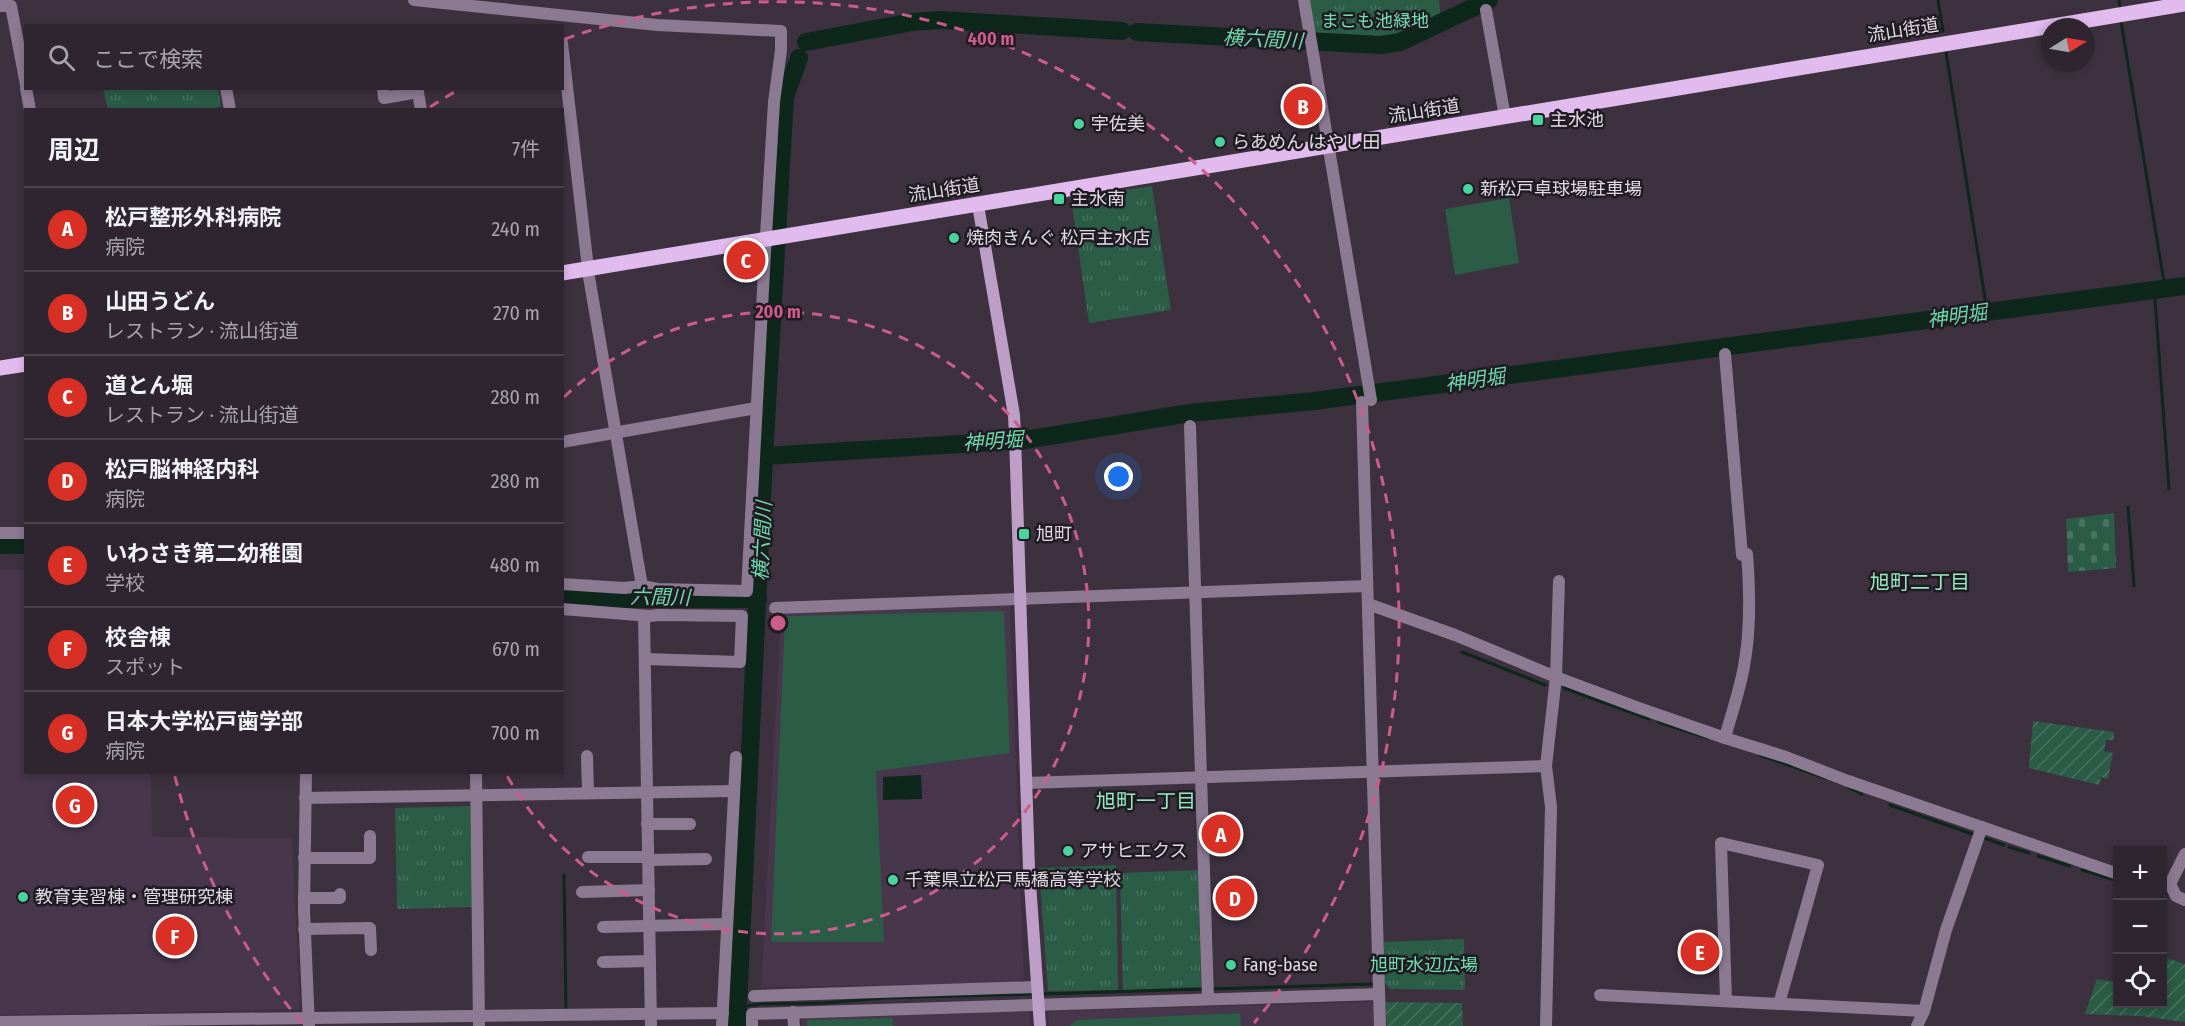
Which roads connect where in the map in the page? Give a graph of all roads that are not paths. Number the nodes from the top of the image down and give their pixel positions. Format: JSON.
{"nodes":[{"id":1,"x":414,"y":0,"type":"edge"},
{"id":2,"x":1304,"y":0,"type":"edge"},
{"id":3,"x":2185,"y":4,"type":"edge"},
{"id":4,"x":0,"y":6,"type":"edge"},
{"id":5,"x":1486,"y":10,"type":"dead end"},
{"id":6,"x":559,"y":21,"type":"edge"},
{"id":7,"x":564,"y":60,"type":"edge"},
{"id":8,"x":24,"y":76,"type":"edge"},
{"id":9,"x":27,"y":90,"type":"edge"},
{"id":10,"x":226,"y":90,"type":"edge"},
{"id":11,"x":383,"y":99,"type":"edge"},
{"id":12,"x":30,"y":108,"type":"edge"},
{"id":13,"x":230,"y":108,"type":"edge"},
{"id":14,"x":421,"y":108,"type":"edge"},
{"id":15,"x":1505,"y":117,"type":"junction"},
{"id":16,"x":1329,"y":146,"type":"junction"},
{"id":17,"x":978,"y":205,"type":"junction"},
{"id":18,"x":768,"y":239,"type":"junction"},
{"id":19,"x":589,"y":269,"type":"junction"},
{"id":20,"x":564,"y":273,"type":"edge"},
{"id":21,"x":1725,"y":354,"type":"dead end"},
{"id":22,"x":24,"y":364,"type":"edge"},
{"id":23,"x":0,"y":368,"type":"edge"},
{"id":24,"x":756,"y":408,"type":"junction"},
{"id":25,"x":1190,"y":426,"type":"dead end"},
{"id":26,"x":616,"y":432,"type":"junction"},
{"id":27,"x":564,"y":442,"type":"edge"},
{"id":28,"x":24,"y":532,"type":"edge"},
{"id":29,"x":0,"y":533,"type":"edge"},
{"id":30,"x":1559,"y":581,"type":"dead end"},
{"id":31,"x":564,"y":584,"type":"edge"},
{"id":32,"x":642,"y":586,"type":"junction"},
{"id":33,"x":1366,"y":586,"type":"junction"},
{"id":34,"x":1195,"y":593,"type":"junction"},
{"id":35,"x":1020,"y":599,"type":"junction"},
{"id":36,"x":1368,"y":604,"type":"junction"},
{"id":37,"x":775,"y":608,"type":"dead end"},
{"id":38,"x":564,"y":609,"type":"edge"},
{"id":39,"x":644,"y":616,"type":"junction"},
{"id":40,"x":645,"y":659,"type":"junction"},
{"id":41,"x":1556,"y":677,"type":"junction"},
{"id":42,"x":1725,"y":738,"type":"junction"},
{"id":43,"x":587,"y":756,"type":"dead end"},
{"id":44,"x":736,"y":757,"type":"dead end"},
{"id":45,"x":1546,"y":766,"type":"junction"},
{"id":46,"x":1373,"y":770,"type":"junction"},
{"id":47,"x":306,"y":774,"type":"edge"},
{"id":48,"x":476,"y":774,"type":"edge"},
{"id":49,"x":1201,"y":776,"type":"junction"},
{"id":50,"x":1026,"y":783,"type":"junction"},
{"id":51,"x":734,"y":791,"type":"junction"},
{"id":52,"x":647,"y":792,"type":"junction"},
{"id":53,"x":588,"y":794,"type":"junction"},
{"id":54,"x":477,"y":795,"type":"junction"},
{"id":55,"x":305,"y":798,"type":"junction"},
{"id":56,"x":647,"y":824,"type":"junction"},
{"id":57,"x":690,"y":824,"type":"dead end"},
{"id":58,"x":1982,"y":827,"type":"junction"},
{"id":59,"x":370,"y":836,"type":"dead end"},
{"id":60,"x":2185,"y":855,"type":"edge"},
{"id":61,"x":588,"y":857,"type":"dead end"},
{"id":62,"x":304,"y":858,"type":"junction"},
{"id":63,"x":648,"y":858,"type":"junction"},
{"id":64,"x":706,"y":859,"type":"dead end"},
{"id":65,"x":2113,"y":872,"type":"edge"},
{"id":66,"x":2167,"y":882,"type":"edge"},
{"id":67,"x":2167,"y":885,"type":"edge"},
{"id":68,"x":649,"y":890,"type":"junction"},
{"id":69,"x":582,"y":892,"type":"dead end"},
{"id":70,"x":340,"y":894,"type":"dead end"},
{"id":71,"x":304,"y":898,"type":"junction"},
{"id":72,"x":2185,"y":900,"type":"edge"},
{"id":73,"x":727,"y":924,"type":"junction"},
{"id":74,"x":649,"y":925,"type":"junction"},
{"id":75,"x":603,"y":927,"type":"dead end"},
{"id":76,"x":304,"y":929,"type":"junction"},
{"id":77,"x":370,"y":950,"type":"dead end"},
{"id":78,"x":650,"y":961,"type":"junction"},
{"id":79,"x":603,"y":962,"type":"dead end"},
{"id":80,"x":1036,"y":987,"type":"junction"},
{"id":81,"x":863,"y":992,"type":"junction"},
{"id":82,"x":1379,"y":994,"type":"junction"},
{"id":83,"x":1600,"y":995,"type":"dead end"},
{"id":84,"x":754,"y":996,"type":"dead end"},
{"id":85,"x":1208,"y":999,"type":"junction"},
{"id":86,"x":1726,"y":1001,"type":"junction"},
{"id":87,"x":1779,"y":1004,"type":"junction"},
{"id":88,"x":1038,"y":1005,"type":"junction"},
{"id":89,"x":863,"y":1009,"type":"junction"},
{"id":90,"x":1924,"y":1011,"type":"junction"},
{"id":91,"x":793,"y":1012,"type":"junction"},
{"id":92,"x":723,"y":1013,"type":"junction"},
{"id":93,"x":651,"y":1020,"type":"edge"},
{"id":94,"x":479,"y":1021,"type":"edge"},
{"id":95,"x":0,"y":1022,"type":"edge"},
{"id":96,"x":308,"y":1022,"type":"edge"},
{"id":97,"x":97,"y":1023,"type":"edge"},
{"id":98,"x":141,"y":1023,"type":"edge"},
{"id":99,"x":722,"y":1026,"type":"edge"},
{"id":100,"x":752,"y":1026,"type":"edge"},
{"id":101,"x":794,"y":1026,"type":"edge"},
{"id":102,"x":1040,"y":1026,"type":"edge"},
{"id":103,"x":1380,"y":1026,"type":"edge"},
{"id":104,"x":1546,"y":1026,"type":"edge"},
{"id":105,"x":1917,"y":1026,"type":"edge"}],
"edges":[{"from":1,"to":6,"type":"street"},
{"from":2,"to":16,"type":"street"},
{"from":3,"to":15,"type":"main road","name":"流山街道"},
{"from":4,"to":8,"type":"street"},
{"from":5,"to":15,"type":"street"},
{"from":6,"to":18,"type":"street"},
{"from":7,"to":19,"type":"street"},
{"from":9,"to":12,"type":"street"},
{"from":10,"to":13,"type":"street"},
{"from":11,"to":14,"type":"street"},
{"from":15,"to":16,"type":"main road","name":"流山街道"},
{"from":16,"to":17,"type":"main road","name":"流山街道"},
{"from":16,"to":33,"type":"street"},
{"from":17,"to":18,"type":"main road","name":"流山街道"},
{"from":17,"to":35,"type":"street"},
{"from":18,"to":19,"type":"main road","name":"流山街道"},
{"from":18,"to":24,"type":"street"},
{"from":19,"to":20,"type":"main road","name":"流山街道"},
{"from":19,"to":26,"type":"street"},
{"from":21,"to":42,"type":"street"},
{"from":22,"to":23,"type":"main road"},
{"from":24,"to":26,"type":"street"},
{"from":24,"to":32,"type":"street"},
{"from":25,"to":34,"type":"street"},
{"from":26,"to":27,"type":"street"},
{"from":26,"to":32,"type":"street"},
{"from":28,"to":29,"type":"street"},
{"from":30,"to":41,"type":"street"},
{"from":31,"to":32,"type":"street"},
{"from":33,"to":34,"type":"street"},
{"from":33,"to":36,"type":"street"},
{"from":34,"to":35,"type":"street"},
{"from":34,"to":49,"type":"street"},
{"from":35,"to":37,"type":"street"},
{"from":35,"to":50,"type":"street"},
{"from":36,"to":41,"type":"street"},
{"from":36,"to":46,"type":"street"},
{"from":38,"to":39,"type":"street"},
{"from":39,"to":40,"type":"street"},
{"from":39,"to":40,"type":"street"},
{"from":40,"to":52,"type":"street"},
{"from":41,"to":42,"type":"street"},
{"from":41,"to":45,"type":"street"},
{"from":42,"to":58,"type":"street"},
{"from":43,"to":53,"type":"street"},
{"from":44,"to":51,"type":"street"},
{"from":45,"to":46,"type":"street"},
{"from":45,"to":104,"type":"street"},
{"from":46,"to":49,"type":"street"},
{"from":46,"to":82,"type":"street"},
{"from":47,"to":55,"type":"street"},
{"from":48,"to":54,"type":"street"},
{"from":49,"to":50,"type":"street"},
{"from":49,"to":85,"type":"street"},
{"from":50,"to":80,"type":"street"},
{"from":51,"to":52,"type":"street"},
{"from":51,"to":73,"type":"street"},
{"from":52,"to":53,"type":"street"},
{"from":52,"to":56,"type":"street"},
{"from":53,"to":54,"type":"street"},
{"from":54,"to":55,"type":"street"},
{"from":54,"to":94,"type":"street"},
{"from":55,"to":62,"type":"street"},
{"from":56,"to":57,"type":"street"},
{"from":56,"to":63,"type":"street"},
{"from":58,"to":65,"type":"street"},
{"from":58,"to":90,"type":"street"},
{"from":59,"to":62,"type":"street"},
{"from":60,"to":66,"type":"street"},
{"from":61,"to":63,"type":"street"},
{"from":62,"to":71,"type":"street"},
{"from":63,"to":64,"type":"street"},
{"from":63,"to":68,"type":"street"},
{"from":67,"to":72,"type":"street"},
{"from":68,"to":69,"type":"street"},
{"from":68,"to":74,"type":"street"},
{"from":70,"to":71,"type":"street"},
{"from":71,"to":76,"type":"street"},
{"from":73,"to":74,"type":"street"},
{"from":73,"to":92,"type":"street"},
{"from":74,"to":75,"type":"street"},
{"from":74,"to":78,"type":"street"},
{"from":76,"to":77,"type":"street"},
{"from":76,"to":96,"type":"street"},
{"from":78,"to":79,"type":"street"},
{"from":78,"to":93,"type":"street"},
{"from":80,"to":81,"type":"street"},
{"from":80,"to":88,"type":"street"},
{"from":81,"to":84,"type":"street"},
{"from":81,"to":89,"type":"street"},
{"from":82,"to":85,"type":"street"},
{"from":82,"to":103,"type":"street"},
{"from":83,"to":86,"type":"street"},
{"from":85,"to":88,"type":"street"},
{"from":86,"to":87,"type":"street"},
{"from":86,"to":87,"type":"street"},
{"from":87,"to":90,"type":"street"},
{"from":88,"to":89,"type":"street"},
{"from":88,"to":102,"type":"street"},
{"from":89,"to":91,"type":"street"},
{"from":90,"to":105,"type":"street"},
{"from":91,"to":100,"type":"street"},
{"from":91,"to":101,"type":"street"},
{"from":92,"to":93,"type":"street"},
{"from":92,"to":99,"type":"street"},
{"from":93,"to":94,"type":"street"},
{"from":94,"to":96,"type":"street"},
{"from":95,"to":97,"type":"street"},
{"from":96,"to":98,"type":"street"},
{"from":97,"to":98,"type":"street"}]}
